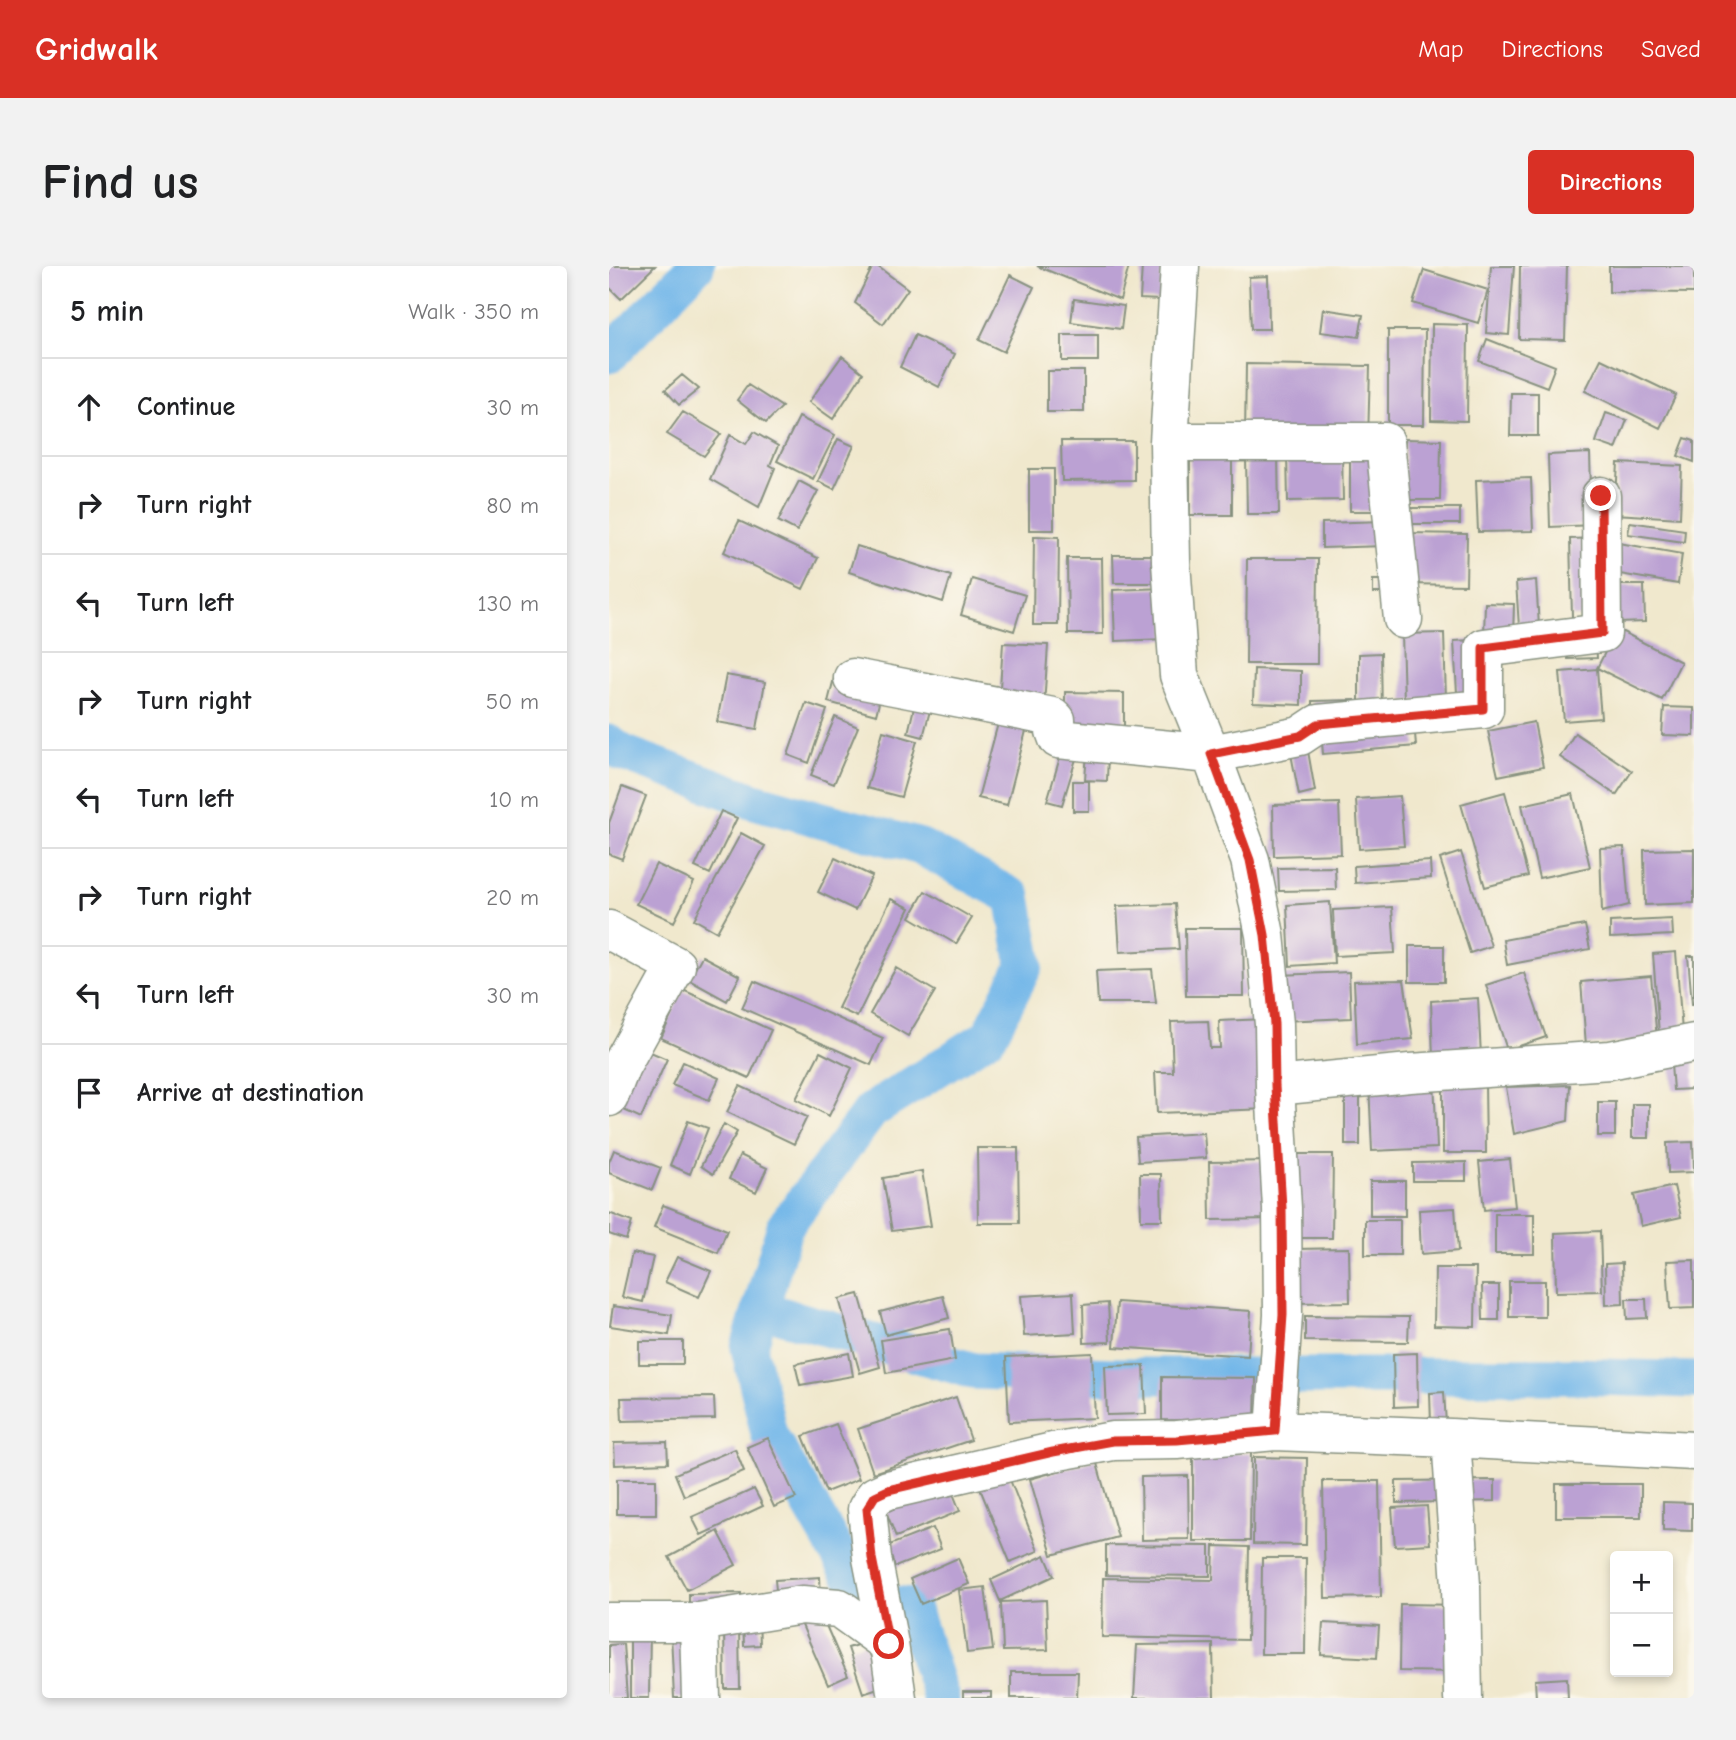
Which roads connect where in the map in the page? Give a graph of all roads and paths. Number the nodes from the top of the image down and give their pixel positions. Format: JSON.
{"nodes":[{"id":1,"x":1180,"y":266,"type":"edge"},
{"id":2,"x":1169,"y":442,"type":"junction"},
{"id":3,"x":1601,"y":496,"type":"dead end"},
{"id":4,"x":1403,"y":619,"type":"dead end"},
{"id":5,"x":853,"y":678,"type":"dead end"},
{"id":6,"x":1211,"y":754,"type":"junction"},
{"id":7,"x":609,"y":930,"type":"edge"},
{"id":8,"x":1694,"y":1044,"type":"edge"},
{"id":9,"x":1275,"y":1086,"type":"junction"},
{"id":10,"x":609,"y":1097,"type":"edge"},
{"id":11,"x":1275,"y":1431,"type":"junction"},
{"id":12,"x":1451,"y":1438,"type":"junction"},
{"id":13,"x":1694,"y":1451,"type":"edge"},
{"id":14,"x":609,"y":1622,"type":"edge"},
{"id":15,"x":699,"y":1622,"type":"junction"},
{"id":16,"x":889,"y":1644,"type":"junction"},
{"id":17,"x":701,"y":1698,"type":"edge"},
{"id":18,"x":897,"y":1698,"type":"edge"},
{"id":19,"x":1463,"y":1698,"type":"edge"}],
"edges":[{"from":1,"to":2,"type":"street"},
{"from":2,"to":4,"type":"street"},
{"from":2,"to":6,"type":"street"},
{"from":3,"to":6,"type":"street"},
{"from":5,"to":6,"type":"street"},
{"from":6,"to":9,"type":"street"},
{"from":7,"to":10,"type":"street"},
{"from":8,"to":9,"type":"street"},
{"from":9,"to":11,"type":"street"},
{"from":11,"to":12,"type":"street"},
{"from":11,"to":16,"type":"street"},
{"from":12,"to":13,"type":"street"},
{"from":12,"to":19,"type":"street"},
{"from":14,"to":15,"type":"street"},
{"from":15,"to":16,"type":"street"},
{"from":15,"to":17,"type":"street"},
{"from":16,"to":18,"type":"street"}]}
